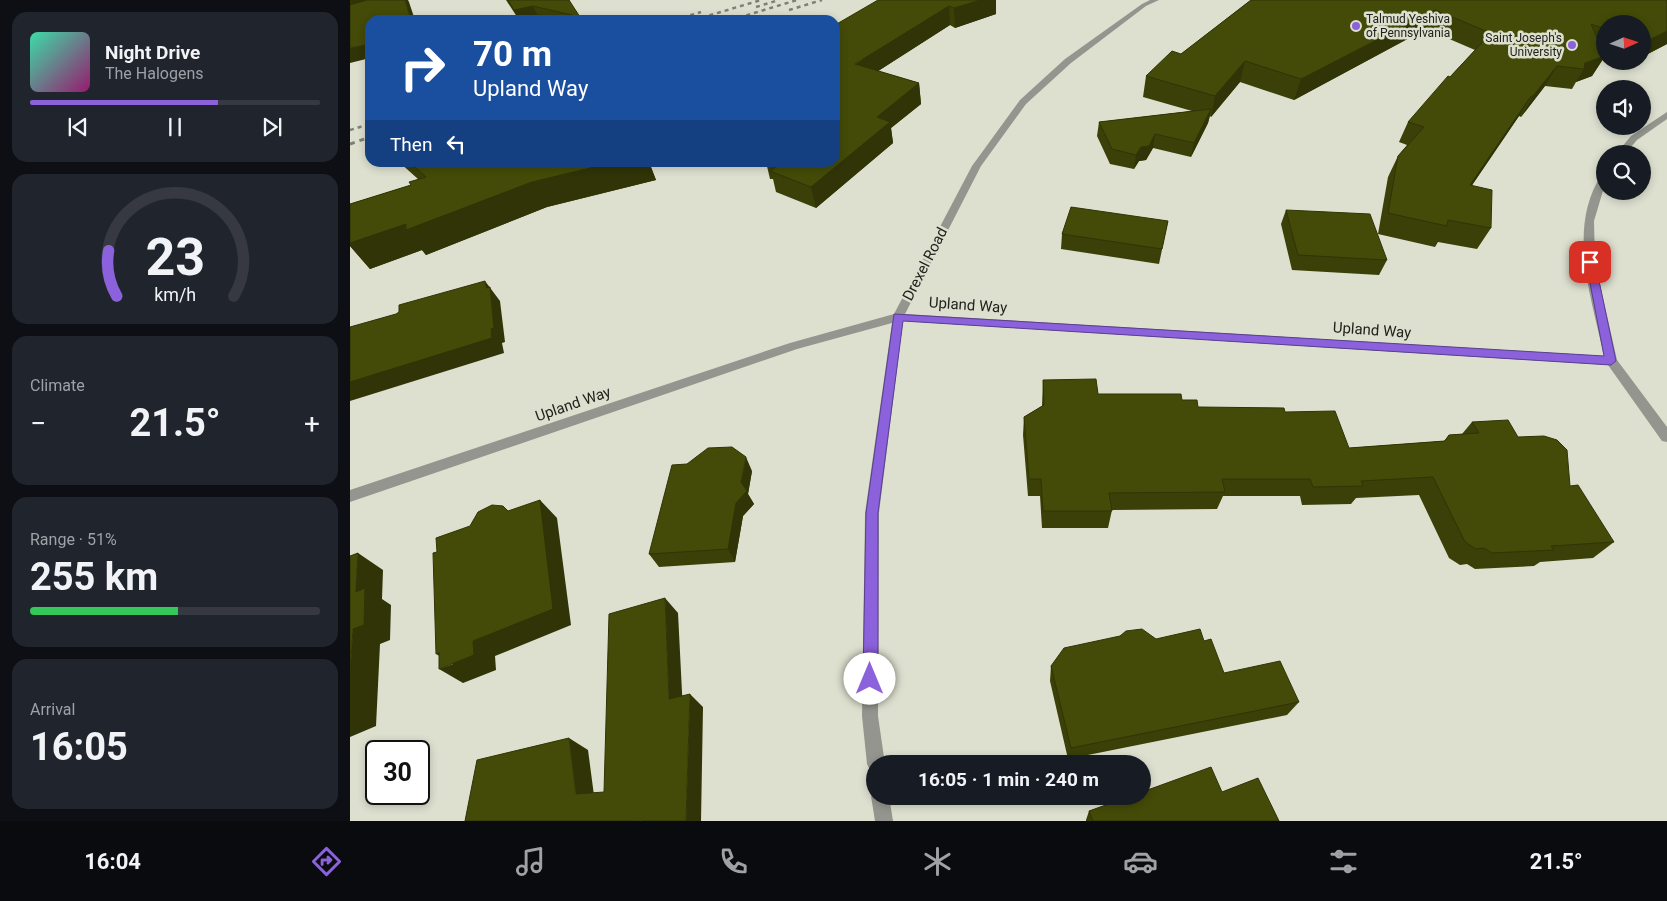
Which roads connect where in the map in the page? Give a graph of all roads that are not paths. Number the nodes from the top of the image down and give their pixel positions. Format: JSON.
{"nodes":[{"id":1,"x":1156,"y":0,"type":"edge"},
{"id":2,"x":1667,"y":114,"type":"edge"},
{"id":3,"x":1628,"y":145,"type":"edge"},
{"id":4,"x":1596,"y":196,"type":"edge"},
{"id":5,"x":898,"y":317,"type":"junction"},
{"id":6,"x":1611,"y":361,"type":"junction"},
{"id":7,"x":1667,"y":436,"type":"edge"},
{"id":8,"x":350,"y":496,"type":"edge"},
{"id":9,"x":875,"y":755,"type":"edge"},
{"id":10,"x":881,"y":805,"type":"edge"},
{"id":11,"x":884,"y":821,"type":"edge"}],
"edges":[{"from":1,"to":5,"type":"street","name":"Drexel Road"},
{"from":2,"to":3,"type":"street"},
{"from":4,"to":6,"type":"street"},
{"from":5,"to":6,"type":"street","name":"Upland Way"},
{"from":5,"to":8,"type":"street","name":"Upland Way"},
{"from":5,"to":9,"type":"street","name":"Drexel Road"},
{"from":6,"to":7,"type":"street"},
{"from":10,"to":11,"type":"street"}]}
